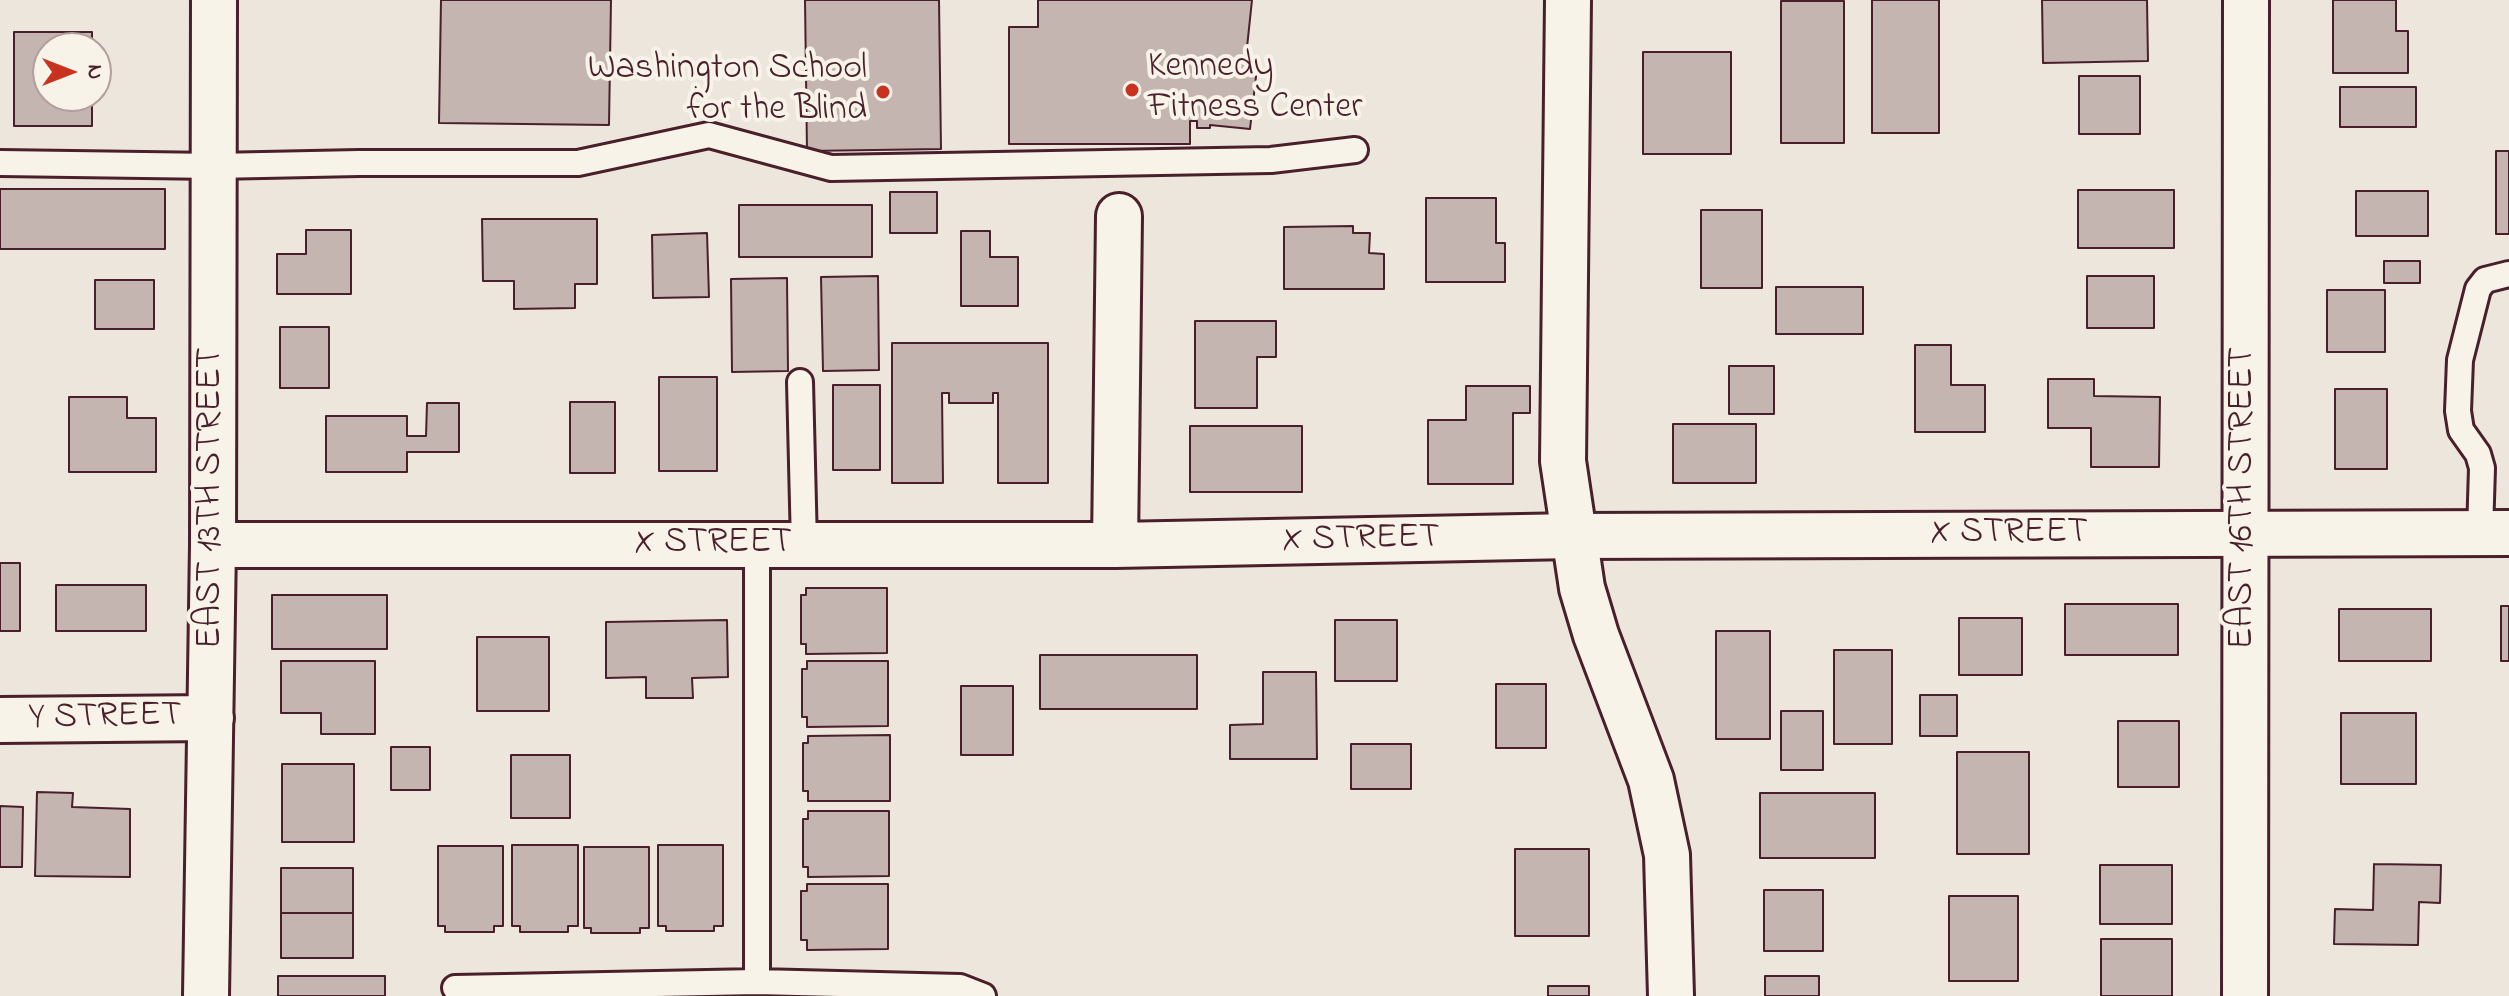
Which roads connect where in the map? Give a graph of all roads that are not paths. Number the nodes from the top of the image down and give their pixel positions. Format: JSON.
{"nodes":[{"id":1,"x":214,"y":0,"type":"edge"},
{"id":2,"x":1568,"y":0,"type":"edge"},
{"id":3,"x":2246,"y":0,"type":"edge"},
{"id":4,"x":1355,"y":150,"type":"dead end"},
{"id":5,"x":0,"y":163,"type":"edge"},
{"id":6,"x":215,"y":166,"type":"junction"},
{"id":7,"x":1119,"y":216,"type":"dead end"},
{"id":8,"x":2509,"y":274,"type":"edge"},
{"id":9,"x":800,"y":382,"type":"dead end"},
{"id":10,"x":2495,"y":533,"type":"edge"},
{"id":11,"x":2245,"y":535,"type":"junction"},
{"id":12,"x":1573,"y":536,"type":"junction"},
{"id":13,"x":213,"y":545,"type":"junction"},
{"id":14,"x":757,"y":545,"type":"junction"},
{"id":15,"x":804,"y":545,"type":"junction"},
{"id":16,"x":1115,"y":545,"type":"junction"},
{"id":17,"x":211,"y":718,"type":"junction"},
{"id":18,"x":0,"y":720,"type":"edge"},
{"id":19,"x":757,"y":982,"type":"junction"},
{"id":20,"x":455,"y":988,"type":"dead end"},
{"id":21,"x":584,"y":991,"type":"edge"},
{"id":22,"x":206,"y":996,"type":"edge"},
{"id":23,"x":983,"y":996,"type":"edge"},
{"id":24,"x":1671,"y":996,"type":"edge"},
{"id":25,"x":2245,"y":996,"type":"edge"}],
"edges":[{"from":1,"to":6,"type":"street","name":"EAST 13TH STREET"},
{"from":2,"to":12,"type":"street"},
{"from":3,"to":11,"type":"street","name":"EAST 16TH STREET"},
{"from":4,"to":6,"type":"lane"},
{"from":5,"to":6,"type":"lane"},
{"from":6,"to":13,"type":"street","name":"EAST 13TH STREET"},
{"from":7,"to":16,"type":"street"},
{"from":8,"to":10,"type":"lane"},
{"from":9,"to":15,"type":"lane"},
{"from":10,"to":11,"type":"street","name":"X STREET"},
{"from":11,"to":12,"type":"street","name":"X STREET"},
{"from":11,"to":25,"type":"street","name":"EAST 16TH STREET"},
{"from":12,"to":16,"type":"street","name":"X STREET"},
{"from":12,"to":24,"type":"street"},
{"from":13,"to":14,"type":"street","name":"X STREET"},
{"from":13,"to":17,"type":"street","name":"EAST 13TH STREET"},
{"from":14,"to":15,"type":"street","name":"X STREET"},
{"from":14,"to":19,"type":"lane"},
{"from":15,"to":16,"type":"street","name":"X STREET"},
{"from":17,"to":18,"type":"street","name":"Y STREET"},
{"from":17,"to":22,"type":"street","name":"EAST 13TH STREET"},
{"from":19,"to":21,"type":"lane"},
{"from":19,"to":23,"type":"lane"},
{"from":20,"to":21,"type":"lane"}]}
